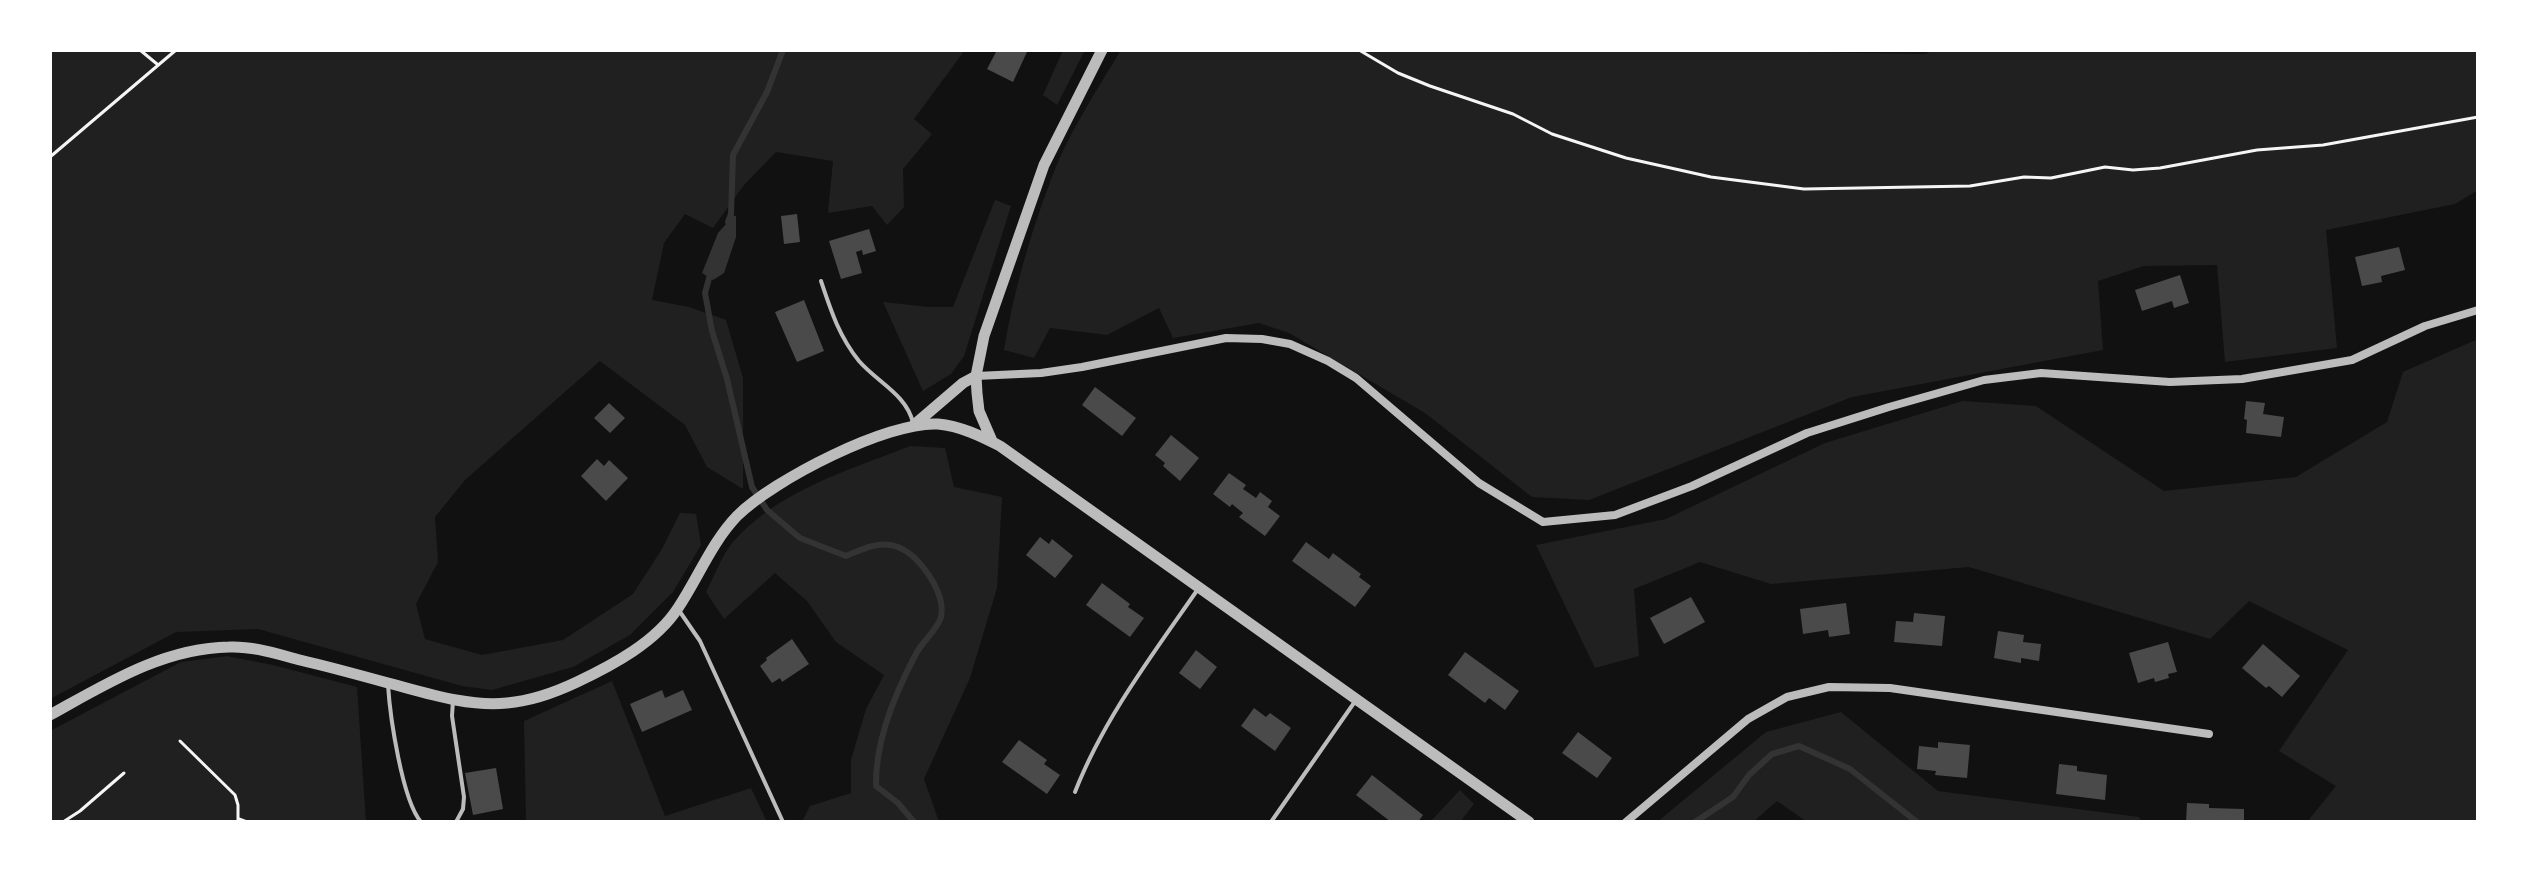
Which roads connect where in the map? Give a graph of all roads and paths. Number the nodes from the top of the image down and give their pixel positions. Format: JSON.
{"nodes":[{"id":1,"x":140,"y":50,"type":"edge"},
{"id":2,"x":176,"y":50,"type":"edge"},
{"id":3,"x":1102,"y":50,"type":"edge"},
{"id":4,"x":1359,"y":50,"type":"edge"},
{"id":5,"x":157,"y":64,"type":"junction"},
{"id":6,"x":2478,"y":117,"type":"edge"},
{"id":7,"x":50,"y":157,"type":"edge"},
{"id":8,"x":821,"y":281,"type":"dead end"},
{"id":9,"x":2478,"y":310,"type":"edge"},
{"id":10,"x":976,"y":376,"type":"junction"},
{"id":11,"x":913,"y":425,"type":"junction"},
{"id":12,"x":993,"y":442,"type":"junction"},
{"id":13,"x":1199,"y":587,"type":"junction"},
{"id":14,"x":677,"y":609,"type":"junction"},
{"id":15,"x":388,"y":682,"type":"junction"},
{"id":16,"x":453,"y":699,"type":"junction"},
{"id":17,"x":1357,"y":699,"type":"junction"},
{"id":18,"x":50,"y":715,"type":"edge"},
{"id":19,"x":2209,"y":734,"type":"dead end"},
{"id":20,"x":180,"y":741,"type":"dead end"},
{"id":21,"x":124,"y":773,"type":"dead end"},
{"id":22,"x":1075,"y":792,"type":"dead end"},
{"id":23,"x":238,"y":821,"type":"edge"},
{"id":24,"x":63,"y":822,"type":"edge"},
{"id":25,"x":247,"y":822,"type":"edge"},
{"id":26,"x":421,"y":822,"type":"edge"},
{"id":27,"x":456,"y":822,"type":"edge"},
{"id":28,"x":783,"y":822,"type":"edge"},
{"id":29,"x":1271,"y":822,"type":"edge"},
{"id":30,"x":1529,"y":822,"type":"edge"},
{"id":31,"x":1626,"y":822,"type":"edge"}],
"edges":[{"from":1,"to":5,"type":"path"},
{"from":2,"to":5,"type":"path"},
{"from":3,"to":10,"type":"street"},
{"from":4,"to":6,"type":"path"},
{"from":5,"to":7,"type":"path"},
{"from":8,"to":11,"type":"lane"},
{"from":9,"to":10,"type":"street"},
{"from":10,"to":11,"type":"street"},
{"from":10,"to":12,"type":"street"},
{"from":11,"to":12,"type":"street"},
{"from":11,"to":14,"type":"street"},
{"from":12,"to":13,"type":"street"},
{"from":13,"to":17,"type":"street"},
{"from":13,"to":22,"type":"lane"},
{"from":14,"to":16,"type":"street"},
{"from":14,"to":28,"type":"lane"},
{"from":15,"to":16,"type":"street"},
{"from":15,"to":18,"type":"street"},
{"from":15,"to":26,"type":"lane"},
{"from":16,"to":27,"type":"lane"},
{"from":17,"to":29,"type":"lane"},
{"from":17,"to":30,"type":"street"},
{"from":19,"to":31,"type":"street"},
{"from":20,"to":23,"type":"path"},
{"from":21,"to":24,"type":"path"},
{"from":23,"to":25,"type":"path"}]}
